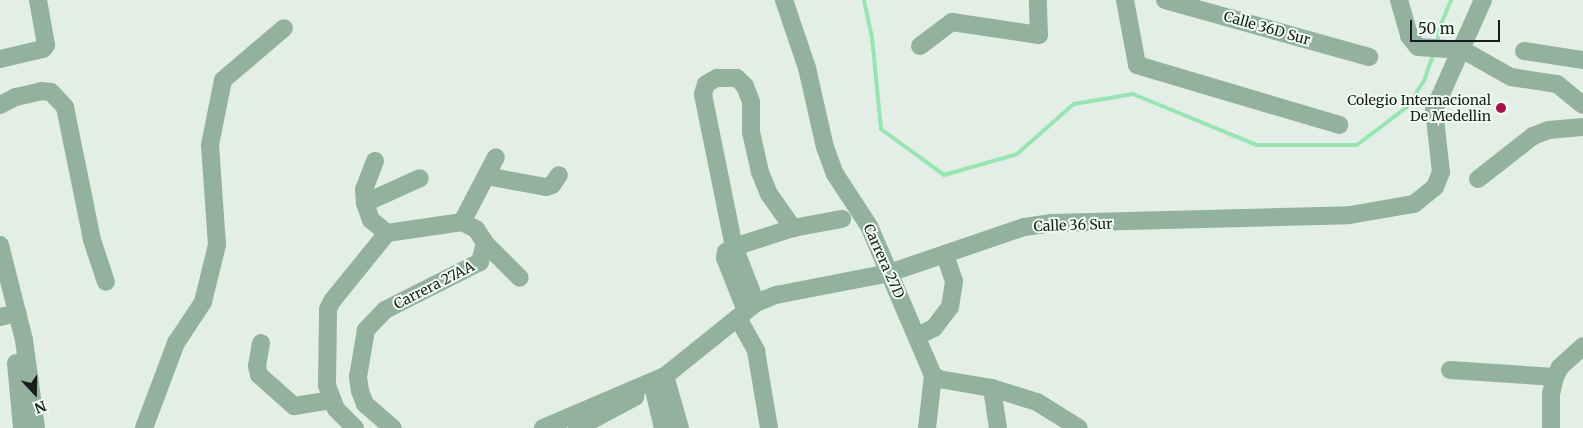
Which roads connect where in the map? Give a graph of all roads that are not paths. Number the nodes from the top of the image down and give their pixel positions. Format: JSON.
{"nodes":[{"id":1,"x":38,"y":0,"type":"edge"},
{"id":2,"x":784,"y":0,"type":"edge"},
{"id":3,"x":1038,"y":0,"type":"edge"},
{"id":4,"x":1125,"y":0,"type":"edge"},
{"id":5,"x":1165,"y":0,"type":"edge"},
{"id":6,"x":1399,"y":0,"type":"edge"},
{"id":7,"x":1483,"y":0,"type":"edge"},
{"id":8,"x":284,"y":28,"type":"dead end"},
{"id":9,"x":920,"y":46,"type":"dead end"},
{"id":10,"x":1459,"y":50,"type":"junction"},
{"id":11,"x":1524,"y":51,"type":"dead end"},
{"id":12,"x":1369,"y":57,"type":"dead end"},
{"id":13,"x":0,"y":59,"type":"edge"},
{"id":14,"x":1583,"y":60,"type":"edge"},
{"id":15,"x":1580,"y":95,"type":"edge"},
{"id":16,"x":0,"y":105,"type":"edge"},
{"id":17,"x":1339,"y":125,"type":"dead end"},
{"id":18,"x":1583,"y":127,"type":"edge"},
{"id":19,"x":496,"y":157,"type":"dead end"},
{"id":20,"x":375,"y":161,"type":"dead end"},
{"id":21,"x":559,"y":175,"type":"dead end"},
{"id":22,"x":486,"y":176,"type":"junction"},
{"id":23,"x":420,"y":178,"type":"dead end"},
{"id":24,"x":1478,"y":179,"type":"dead end"},
{"id":25,"x":364,"y":203,"type":"junction"},
{"id":26,"x":842,"y":219,"type":"dead end"},
{"id":27,"x":462,"y":222,"type":"junction"},
{"id":28,"x":793,"y":228,"type":"junction"},
{"id":29,"x":387,"y":233,"type":"junction"},
{"id":30,"x":485,"y":243,"type":"junction"},
{"id":31,"x":0,"y":245,"type":"edge"},
{"id":32,"x":734,"y":247,"type":"junction"},
{"id":33,"x":944,"y":255,"type":"junction"},
{"id":34,"x":889,"y":273,"type":"junction"},
{"id":35,"x":520,"y":278,"type":"dead end"},
{"id":36,"x":106,"y":282,"type":"dead end"},
{"id":37,"x":747,"y":311,"type":"junction"},
{"id":38,"x":9,"y":315,"type":"edge"},
{"id":39,"x":918,"y":336,"type":"junction"},
{"id":40,"x":261,"y":343,"type":"dead end"},
{"id":41,"x":1583,"y":346,"type":"edge"},
{"id":42,"x":1450,"y":370,"type":"dead end"},
{"id":43,"x":933,"y":375,"type":"junction"},
{"id":44,"x":1554,"y":377,"type":"junction"},
{"id":45,"x":658,"y":379,"type":"junction"},
{"id":46,"x":992,"y":388,"type":"junction"},
{"id":47,"x":330,"y":400,"type":"junction"},
{"id":48,"x":22,"y":428,"type":"edge"},
{"id":49,"x":36,"y":428,"type":"edge"},
{"id":50,"x":144,"y":428,"type":"edge"},
{"id":51,"x":355,"y":428,"type":"edge"},
{"id":52,"x":393,"y":428,"type":"edge"},
{"id":53,"x":543,"y":428,"type":"edge"},
{"id":54,"x":577,"y":428,"type":"edge"},
{"id":55,"x":663,"y":428,"type":"edge"},
{"id":56,"x":680,"y":428,"type":"edge"},
{"id":57,"x":768,"y":428,"type":"edge"},
{"id":58,"x":927,"y":428,"type":"edge"},
{"id":59,"x":998,"y":428,"type":"edge"},
{"id":60,"x":1079,"y":428,"type":"edge"},
{"id":61,"x":1551,"y":428,"type":"edge"}],
"edges":[{"from":1,"to":13,"type":"street"},
{"from":2,"to":34,"type":"street","name":"Carrera 27D"},
{"from":3,"to":9,"type":"street"},
{"from":4,"to":17,"type":"street"},
{"from":5,"to":12,"type":"street","name":"Calle 36D Sur"},
{"from":6,"to":10,"type":"street"},
{"from":7,"to":10,"type":"street"},
{"from":8,"to":50,"type":"street"},
{"from":10,"to":15,"type":"street"},
{"from":10,"to":33,"type":"street","name":"Calle 36 Sur"},
{"from":11,"to":14,"type":"street"},
{"from":16,"to":36,"type":"street"},
{"from":18,"to":24,"type":"street"},
{"from":19,"to":22,"type":"street"},
{"from":20,"to":25,"type":"street"},
{"from":21,"to":22,"type":"street"},
{"from":22,"to":27,"type":"street"},
{"from":23,"to":25,"type":"street"},
{"from":25,"to":29,"type":"street"},
{"from":26,"to":28,"type":"street"},
{"from":27,"to":29,"type":"street"},
{"from":27,"to":30,"type":"street"},
{"from":28,"to":32,"type":"street"},
{"from":28,"to":32,"type":"street"},
{"from":29,"to":47,"type":"street"},
{"from":30,"to":35,"type":"street"},
{"from":30,"to":52,"type":"street","name":"Carrera 27AA"},
{"from":31,"to":38,"type":"street"},
{"from":32,"to":37,"type":"street"},
{"from":33,"to":34,"type":"street","name":"Calle 36 Sur"},
{"from":33,"to":39,"type":"street"},
{"from":34,"to":37,"type":"street","name":"Calle 36 Sur"},
{"from":34,"to":39,"type":"street","name":"Carrera 27D"},
{"from":37,"to":45,"type":"street","name":"Calle 36 Sur"},
{"from":37,"to":57,"type":"street"},
{"from":38,"to":48,"type":"street"},
{"from":38,"to":49,"type":"street"},
{"from":39,"to":43,"type":"street","name":"Carrera 27D"},
{"from":40,"to":47,"type":"street"},
{"from":41,"to":44,"type":"street"},
{"from":42,"to":44,"type":"street"},
{"from":43,"to":46,"type":"street"},
{"from":43,"to":58,"type":"street"},
{"from":44,"to":61,"type":"street"},
{"from":45,"to":53,"type":"street","name":"Calle 36 Sur"},
{"from":45,"to":54,"type":"street","name":"Calle 36 Sur"},
{"from":45,"to":55,"type":"street"},
{"from":45,"to":56,"type":"street"},
{"from":46,"to":59,"type":"street"},
{"from":46,"to":60,"type":"street"},
{"from":47,"to":51,"type":"street"}]}
